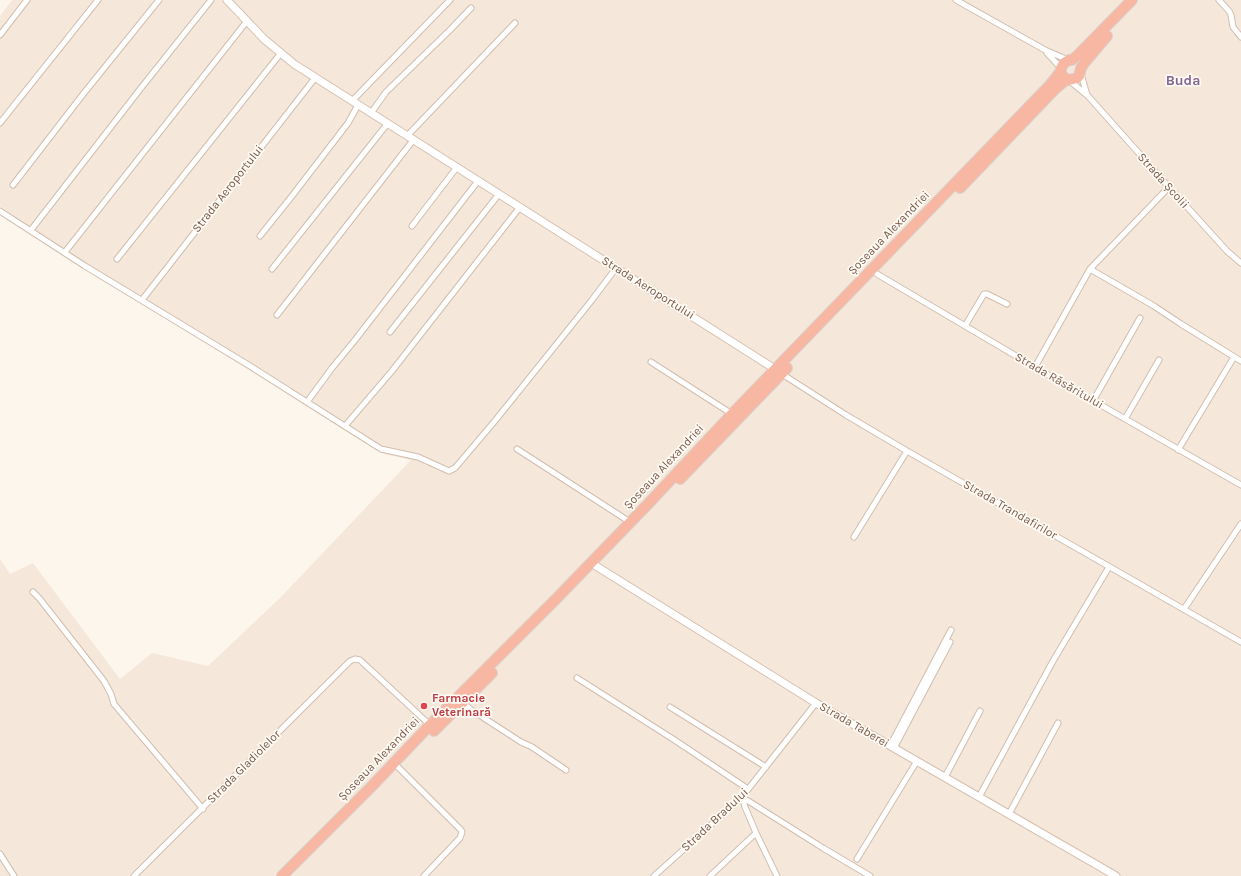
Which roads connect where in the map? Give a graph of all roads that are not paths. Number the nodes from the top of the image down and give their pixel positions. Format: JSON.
{"nodes":[{"id":1,"x":27,"y":0,"type":"edge"},
{"id":2,"x":98,"y":0,"type":"edge"},
{"id":3,"x":159,"y":0,"type":"edge"},
{"id":4,"x":211,"y":0,"type":"edge"},
{"id":5,"x":227,"y":0,"type":"edge"},
{"id":6,"x":450,"y":0,"type":"edge"},
{"id":7,"x":956,"y":0,"type":"edge"},
{"id":8,"x":1132,"y":0,"type":"edge"},
{"id":9,"x":1141,"y":0,"type":"edge"},
{"id":10,"x":1219,"y":0,"type":"edge"},
{"id":11,"x":471,"y":8,"type":"dead end"},
{"id":12,"x":247,"y":22,"type":"junction"},
{"id":13,"x":515,"y":23,"type":"dead end"},
{"id":14,"x":0,"y":36,"type":"edge"},
{"id":15,"x":1241,"y":37,"type":"edge"},
{"id":16,"x":1045,"y":50,"type":"junction"},
{"id":17,"x":281,"y":53,"type":"junction"},
{"id":18,"x":1070,"y":60,"type":"junction"},
{"id":19,"x":1081,"y":70,"type":"junction"},
{"id":20,"x":1064,"y":75,"type":"junction"},
{"id":21,"x":315,"y":78,"type":"junction"},
{"id":22,"x":1088,"y":96,"type":"junction"},
{"id":23,"x":355,"y":103,"type":"junction"},
{"id":24,"x":371,"y":113,"type":"junction"},
{"id":25,"x":0,"y":123,"type":"edge"},
{"id":26,"x":388,"y":123,"type":"junction"},
{"id":27,"x":411,"y":137,"type":"junction"},
{"id":28,"x":457,"y":167,"type":"junction"},
{"id":29,"x":478,"y":180,"type":"junction"},
{"id":30,"x":13,"y":185,"type":"dead end"},
{"id":31,"x":1169,"y":187,"type":"junction"},
{"id":32,"x":500,"y":194,"type":"junction"},
{"id":33,"x":520,"y":207,"type":"junction"},
{"id":34,"x":0,"y":211,"type":"edge"},
{"id":35,"x":412,"y":226,"type":"dead end"},
{"id":36,"x":31,"y":230,"type":"junction"},
{"id":37,"x":260,"y":236,"type":"dead end"},
{"id":38,"x":65,"y":252,"type":"junction"},
{"id":39,"x":117,"y":259,"type":"dead end"},
{"id":40,"x":1241,"y":263,"type":"edge"},
{"id":41,"x":616,"y":268,"type":"junction"},
{"id":42,"x":272,"y":269,"type":"dead end"},
{"id":43,"x":1090,"y":269,"type":"junction"},
{"id":44,"x":877,"y":274,"type":"junction"},
{"id":45,"x":142,"y":300,"type":"junction"},
{"id":46,"x":1007,"y":304,"type":"dead end"},
{"id":47,"x":277,"y":315,"type":"dead end"},
{"id":48,"x":1140,"y":318,"type":"dead end"},
{"id":49,"x":965,"y":326,"type":"junction"},
{"id":50,"x":390,"y":332,"type":"dead end"},
{"id":51,"x":1234,"y":357,"type":"junction"},
{"id":52,"x":1159,"y":360,"type":"dead end"},
{"id":53,"x":1241,"y":361,"type":"edge"},
{"id":54,"x":651,"y":362,"type":"dead end"},
{"id":55,"x":1035,"y":367,"type":"junction"},
{"id":56,"x":779,"y":372,"type":"junction"},
{"id":57,"x":1093,"y":401,"type":"junction"},
{"id":58,"x":307,"y":402,"type":"junction"},
{"id":59,"x":732,"y":414,"type":"junction"},
{"id":60,"x":1125,"y":419,"type":"junction"},
{"id":61,"x":345,"y":426,"type":"junction"},
{"id":62,"x":517,"y":449,"type":"dead end"},
{"id":63,"x":1178,"y":450,"type":"junction"},
{"id":64,"x":907,"y":451,"type":"junction"},
{"id":65,"x":1241,"y":485,"type":"edge"},
{"id":66,"x":630,"y":522,"type":"junction"},
{"id":67,"x":1241,"y":524,"type":"edge"},
{"id":68,"x":854,"y":537,"type":"dead end"},
{"id":69,"x":596,"y":566,"type":"junction"},
{"id":70,"x":1109,"y":567,"type":"junction"},
{"id":71,"x":33,"y":592,"type":"dead end"},
{"id":72,"x":1184,"y":609,"type":"junction"},
{"id":73,"x":951,"y":630,"type":"dead end"},
{"id":74,"x":950,"y":642,"type":"dead end"},
{"id":75,"x":1241,"y":642,"type":"edge"},
{"id":76,"x":577,"y":678,"type":"dead end"},
{"id":77,"x":463,"y":703,"type":"junction"},
{"id":78,"x":816,"y":703,"type":"junction"},
{"id":79,"x":670,"y":707,"type":"dead end"},
{"id":80,"x":980,"y":711,"type":"dead end"},
{"id":81,"x":1058,"y":723,"type":"dead end"},
{"id":82,"x":430,"y":725,"type":"junction"},
{"id":83,"x":892,"y":747,"type":"junction"},
{"id":84,"x":917,"y":761,"type":"junction"},
{"id":85,"x":398,"y":767,"type":"junction"},
{"id":86,"x":766,"y":767,"type":"junction"},
{"id":87,"x":566,"y":770,"type":"dead end"},
{"id":88,"x":945,"y":777,"type":"junction"},
{"id":89,"x":748,"y":789,"type":"junction"},
{"id":90,"x":742,"y":797,"type":"junction"},
{"id":91,"x":979,"y":797,"type":"junction"},
{"id":92,"x":203,"y":809,"type":"junction"},
{"id":93,"x":1009,"y":814,"type":"junction"},
{"id":94,"x":756,"y":834,"type":"junction"},
{"id":95,"x":0,"y":854,"type":"edge"},
{"id":96,"x":857,"y":859,"type":"dead end"},
{"id":97,"x":14,"y":876,"type":"edge"},
{"id":98,"x":134,"y":876,"type":"edge"},
{"id":99,"x":282,"y":876,"type":"edge"},
{"id":100,"x":290,"y":876,"type":"edge"},
{"id":101,"x":424,"y":876,"type":"edge"},
{"id":102,"x":654,"y":876,"type":"edge"},
{"id":103,"x":710,"y":876,"type":"edge"},
{"id":104,"x":777,"y":876,"type":"edge"},
{"id":105,"x":870,"y":876,"type":"edge"},
{"id":106,"x":1116,"y":876,"type":"edge"}],
"edges":[{"from":1,"to":14,"type":"street"},
{"from":2,"to":25,"type":"street"},
{"from":3,"to":30,"type":"street"},
{"from":4,"to":36,"type":"street"},
{"from":5,"to":12,"type":"street","name":"Strada Aeroportului"},
{"from":6,"to":23,"type":"street"},
{"from":7,"to":16,"type":"street"},
{"from":8,"to":18,"type":"highway","name":"Șoseaua Alexandriei"},
{"from":9,"to":19,"type":"highway","name":"Șoseaua Alexandriei"},
{"from":10,"to":15,"type":"street"},
{"from":11,"to":24,"type":"street"},
{"from":12,"to":17,"type":"street","name":"Strada Aeroportului"},
{"from":12,"to":38,"type":"street"},
{"from":13,"to":27,"type":"street"},
{"from":16,"to":18,"type":"street"},
{"from":16,"to":20,"type":"street","name":"Strada Școlii"},
{"from":17,"to":21,"type":"street","name":"Strada Aeroportului"},
{"from":17,"to":39,"type":"street"},
{"from":18,"to":19,"type":"highway"},
{"from":18,"to":20,"type":"highway","name":"Șoseaua Alexandriei"},
{"from":19,"to":20,"type":"highway","name":"Șoseaua Alexandriei"},
{"from":19,"to":22,"type":"street","name":"Strada Școlii"},
{"from":20,"to":22,"type":"street","name":"Strada Școlii"},
{"from":20,"to":44,"type":"highway","name":"Șoseaua Alexandriei"},
{"from":20,"to":56,"type":"highway","name":"Șoseaua Alexandriei"},
{"from":21,"to":23,"type":"street","name":"Strada Aeroportului"},
{"from":21,"to":45,"type":"street","name":"Strada Aeroportului"},
{"from":22,"to":31,"type":"street","name":"Strada Școlii"},
{"from":23,"to":24,"type":"street","name":"Strada Aeroportului"},
{"from":23,"to":37,"type":"street"},
{"from":24,"to":26,"type":"street","name":"Strada Aeroportului"},
{"from":26,"to":27,"type":"street","name":"Strada Aeroportului"},
{"from":26,"to":42,"type":"street"},
{"from":27,"to":28,"type":"street","name":"Strada Aeroportului"},
{"from":27,"to":47,"type":"street"},
{"from":28,"to":29,"type":"street","name":"Strada Aeroportului"},
{"from":28,"to":35,"type":"street"},
{"from":29,"to":32,"type":"street","name":"Strada Aeroportului"},
{"from":29,"to":58,"type":"street"},
{"from":31,"to":40,"type":"street","name":"Strada Școlii"},
{"from":31,"to":43,"type":"street"},
{"from":32,"to":33,"type":"street","name":"Strada Aeroportului"},
{"from":32,"to":50,"type":"street"},
{"from":33,"to":41,"type":"street","name":"Strada Aeroportului"},
{"from":33,"to":61,"type":"street"},
{"from":34,"to":36,"type":"street"},
{"from":36,"to":38,"type":"street"},
{"from":38,"to":45,"type":"street"},
{"from":41,"to":56,"type":"street","name":"Strada Aeroportului"},
{"from":41,"to":61,"type":"street"},
{"from":43,"to":51,"type":"street"},
{"from":43,"to":55,"type":"street"},
{"from":44,"to":49,"type":"street","name":"Strada Răsăritului"},
{"from":44,"to":56,"type":"highway","name":"Șoseaua Alexandriei"},
{"from":45,"to":58,"type":"street"},
{"from":46,"to":49,"type":"street"},
{"from":48,"to":57,"type":"street"},
{"from":49,"to":55,"type":"street","name":"Strada Răsăritului"},
{"from":51,"to":53,"type":"street"},
{"from":51,"to":63,"type":"street"},
{"from":52,"to":60,"type":"street"},
{"from":54,"to":59,"type":"street"},
{"from":55,"to":57,"type":"street","name":"Strada Răsăritului"},
{"from":56,"to":59,"type":"highway","name":"Șoseaua Alexandriei"},
{"from":56,"to":64,"type":"street","name":"Strada Trandafirilor"},
{"from":56,"to":69,"type":"highway","name":"Șoseaua Alexandriei"},
{"from":57,"to":60,"type":"street","name":"Strada Răsăritului"},
{"from":58,"to":61,"type":"street"},
{"from":59,"to":66,"type":"highway","name":"Șoseaua Alexandriei"},
{"from":60,"to":63,"type":"street","name":"Strada Răsăritului"},
{"from":62,"to":66,"type":"street"},
{"from":63,"to":65,"type":"street","name":"Strada Răsăritului"},
{"from":64,"to":68,"type":"street"},
{"from":64,"to":70,"type":"street","name":"Strada Trandafirilor"},
{"from":66,"to":82,"type":"highway","name":"Șoseaua Alexandriei"},
{"from":67,"to":72,"type":"street"},
{"from":69,"to":77,"type":"highway","name":"Șoseaua Alexandriei"},
{"from":69,"to":78,"type":"street","name":"Strada Taberei"},
{"from":70,"to":72,"type":"street","name":"Strada Trandafirilor"},
{"from":70,"to":91,"type":"street"},
{"from":71,"to":92,"type":"street"},
{"from":72,"to":75,"type":"street","name":"Strada Trandafirilor"},
{"from":73,"to":83,"type":"street"},
{"from":74,"to":83,"type":"street"},
{"from":76,"to":89,"type":"street"},
{"from":77,"to":85,"type":"highway","name":"Șoseaua Alexandriei"},
{"from":77,"to":87,"type":"street"},
{"from":78,"to":83,"type":"street","name":"Strada Taberei"},
{"from":78,"to":86,"type":"street","name":"Strada Bradului"},
{"from":79,"to":86,"type":"street"},
{"from":80,"to":88,"type":"street"},
{"from":81,"to":93,"type":"street"},
{"from":82,"to":92,"type":"street","name":"Strada Gladiolelor"},
{"from":82,"to":99,"type":"highway","name":"Șoseaua Alexandriei"},
{"from":83,"to":84,"type":"street","name":"Strada Taberei"},
{"from":84,"to":88,"type":"street","name":"Strada Taberei"},
{"from":84,"to":96,"type":"street"},
{"from":85,"to":100,"type":"highway","name":"Șoseaua Alexandriei"},
{"from":85,"to":101,"type":"street"},
{"from":86,"to":89,"type":"street","name":"Strada Bradului"},
{"from":88,"to":91,"type":"street","name":"Strada Taberei"},
{"from":89,"to":90,"type":"street","name":"Strada Bradului"},
{"from":90,"to":94,"type":"street"},
{"from":90,"to":102,"type":"street","name":"Strada Bradului"},
{"from":90,"to":105,"type":"street"},
{"from":91,"to":93,"type":"street","name":"Strada Taberei"},
{"from":92,"to":98,"type":"street","name":"Strada Gladiolelor"},
{"from":93,"to":106,"type":"street","name":"Strada Taberei"},
{"from":94,"to":103,"type":"street"},
{"from":94,"to":104,"type":"street"},
{"from":95,"to":97,"type":"street"}]}
